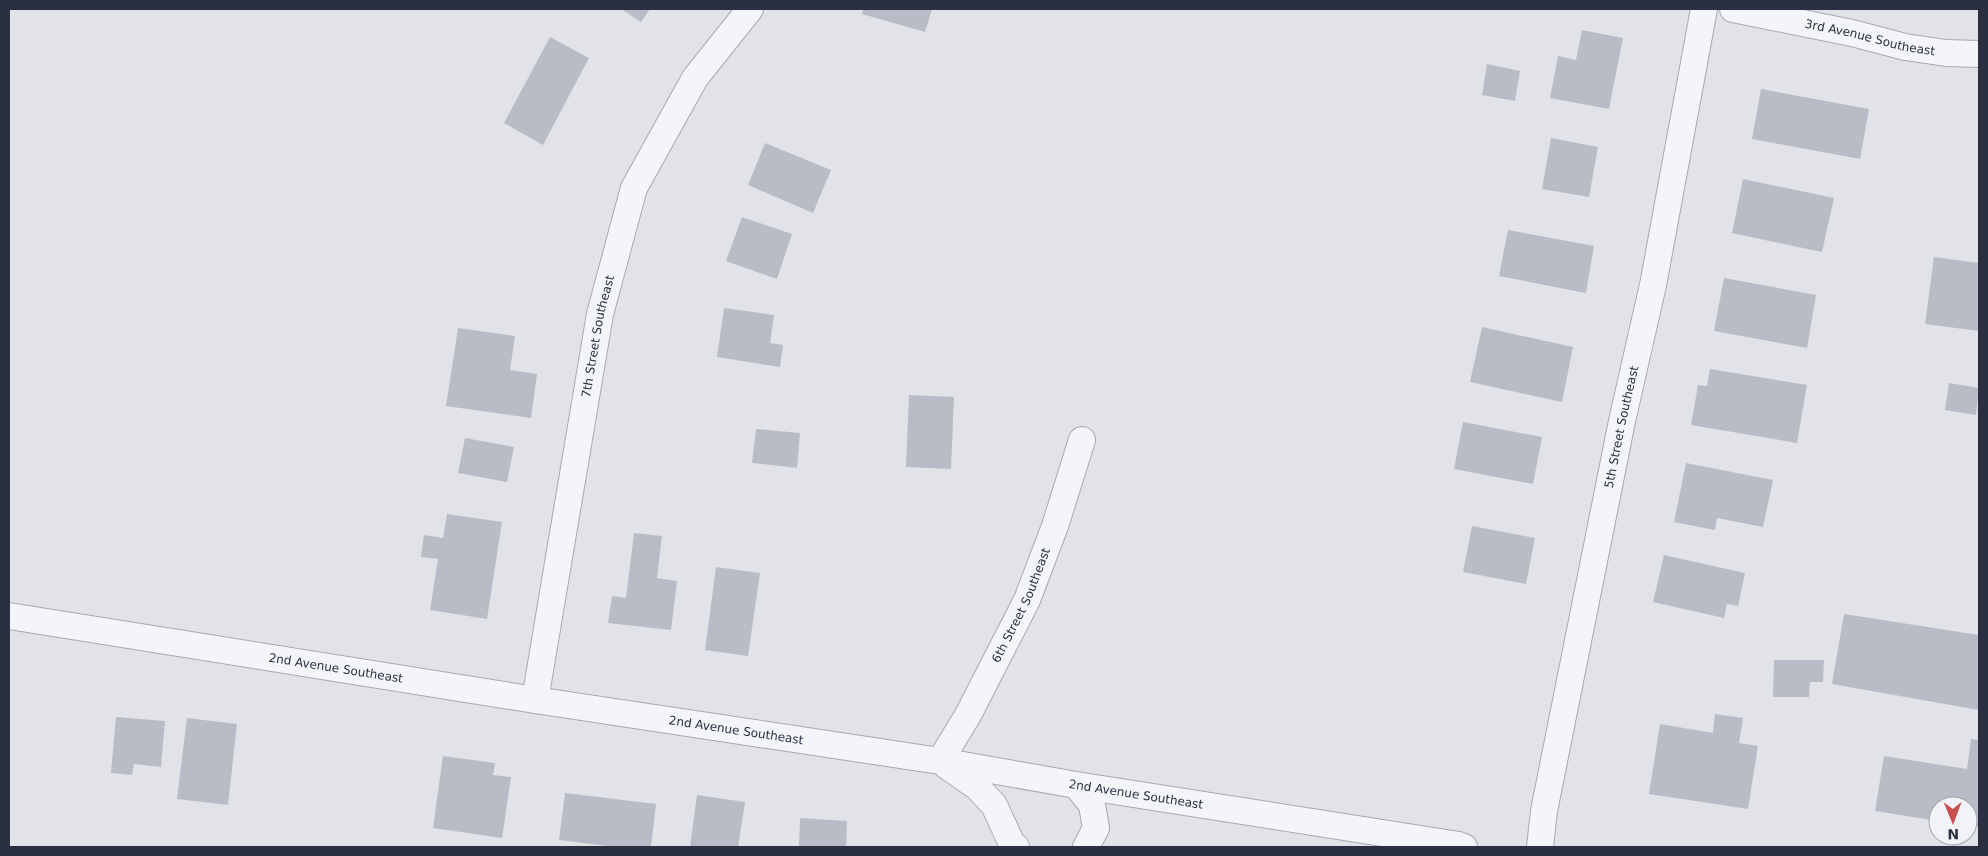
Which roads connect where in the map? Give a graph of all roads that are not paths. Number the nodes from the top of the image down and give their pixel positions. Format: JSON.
{"nodes":[{"id":1,"x":750,"y":9,"type":"edge"},
{"id":2,"x":1704,"y":9,"type":"edge"},
{"id":3,"x":1733,"y":9,"type":"edge"},
{"id":4,"x":1979,"y":54,"type":"edge"},
{"id":5,"x":1082,"y":440,"type":"dead end"},
{"id":6,"x":9,"y":616,"type":"edge"},
{"id":7,"x":536,"y":700,"type":"junction"},
{"id":8,"x":940,"y":761,"type":"junction"},
{"id":9,"x":1076,"y":785,"type":"junction"},
{"id":10,"x":1016,"y":847,"type":"edge"},
{"id":11,"x":1086,"y":847,"type":"edge"},
{"id":12,"x":1464,"y":847,"type":"edge"},
{"id":13,"x":1540,"y":847,"type":"edge"}],
"edges":[{"from":1,"to":7,"type":"street","name":"7th Street Southeast"},
{"from":2,"to":13,"type":"street","name":"5th Street Southeast"},
{"from":3,"to":4,"type":"street","name":"3rd Avenue Southeast"},
{"from":5,"to":8,"type":"street","name":"6th Street Southeast"},
{"from":6,"to":7,"type":"street","name":"2nd Avenue Southeast"},
{"from":7,"to":8,"type":"street","name":"2nd Avenue Southeast"},
{"from":8,"to":9,"type":"street","name":"2nd Avenue Southeast"},
{"from":8,"to":10,"type":"street"},
{"from":9,"to":11,"type":"street"},
{"from":9,"to":12,"type":"street","name":"2nd Avenue Southeast"}]}
